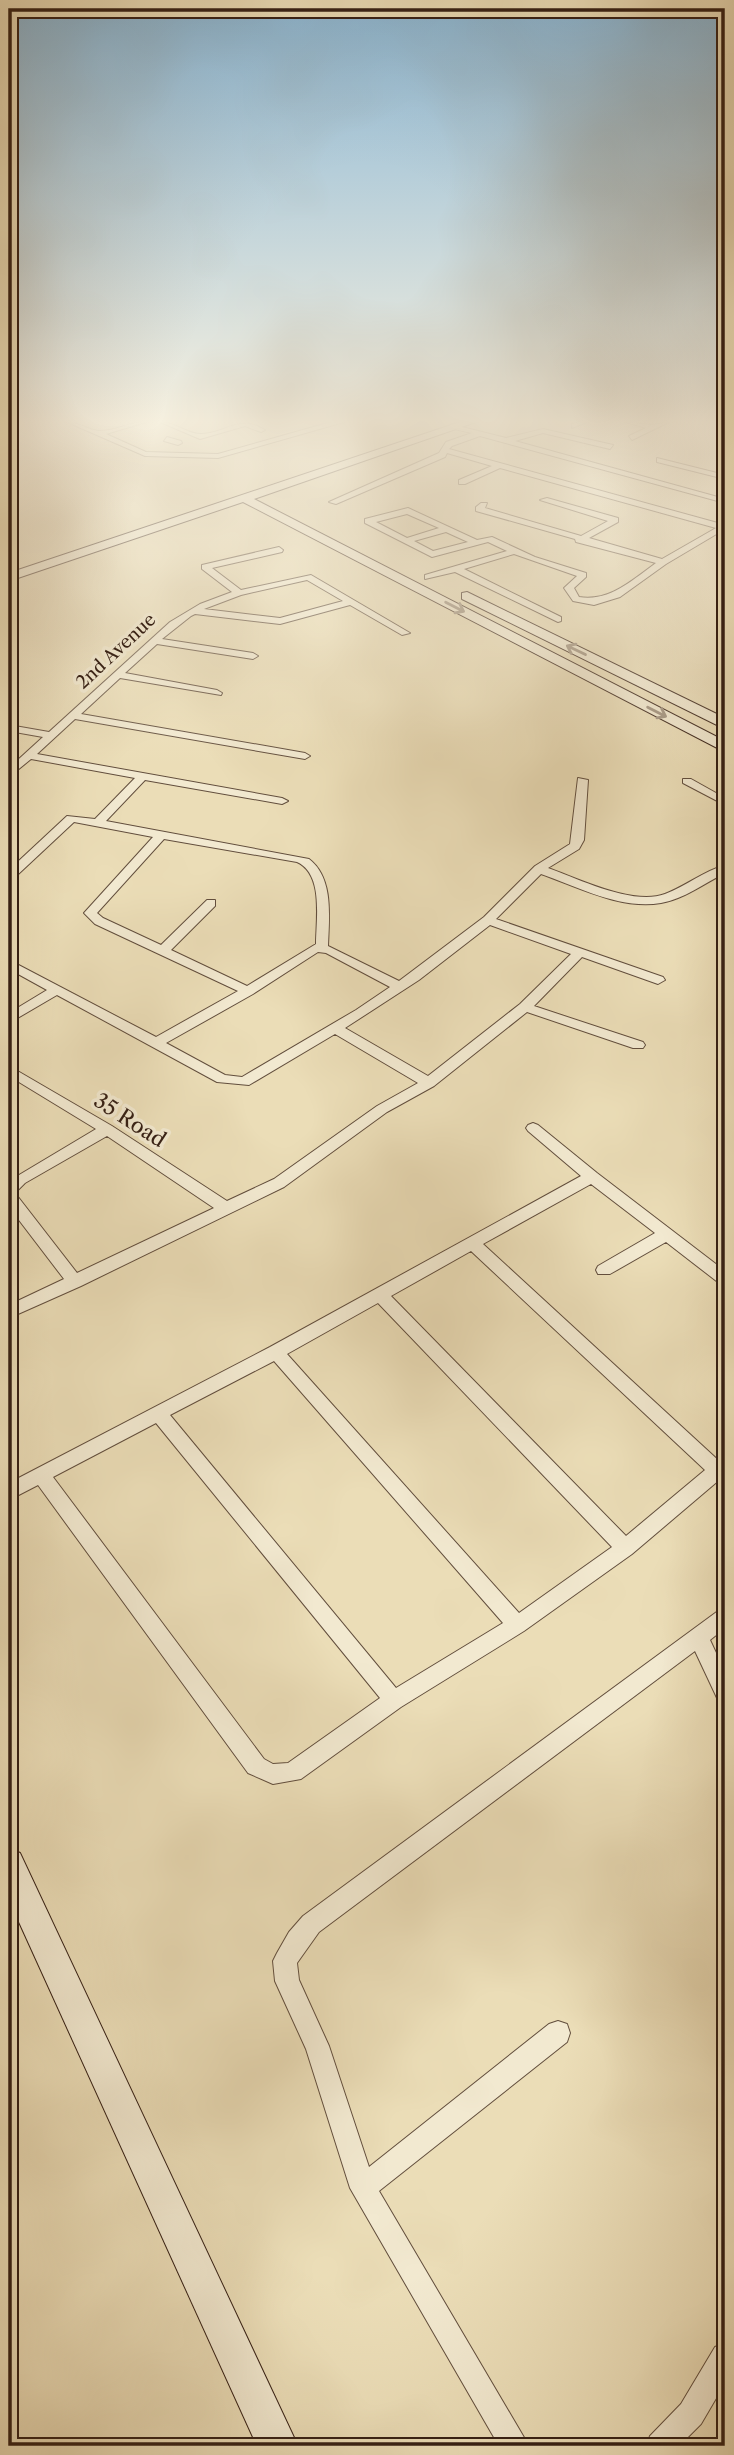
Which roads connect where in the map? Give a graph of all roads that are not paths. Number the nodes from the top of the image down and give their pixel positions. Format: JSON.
{"nodes":[{"id":1,"x":94,"y":537,"type":"edge"},
{"id":2,"x":127,"y":537,"type":"edge"},
{"id":3,"x":318,"y":537,"type":"edge"},
{"id":4,"x":349,"y":537,"type":"edge"},
{"id":5,"x":397,"y":537,"type":"edge"},
{"id":6,"x":420,"y":537,"type":"edge"},
{"id":7,"x":463,"y":537,"type":"edge"},
{"id":8,"x":568,"y":537,"type":"edge"},
{"id":9,"x":585,"y":537,"type":"edge"},
{"id":10,"x":707,"y":537,"type":"edge"},
{"id":11,"x":579,"y":540,"type":"junction"},
{"id":12,"x":405,"y":541,"type":"junction"},
{"id":13,"x":475,"y":542,"type":"junction"},
{"id":14,"x":279,"y":550,"type":"dead end"},
{"id":15,"x":515,"y":551,"type":"junction"},
{"id":16,"x":663,"y":562,"type":"junction"},
{"id":17,"x":9,"y":565,"type":"edge"},
{"id":18,"x":455,"y":568,"type":"junction"},
{"id":19,"x":9,"y":577,"type":"edge"},
{"id":20,"x":428,"y":577,"type":"junction"},
{"id":21,"x":239,"y":593,"type":"junction"},
{"id":22,"x":351,"y":602,"type":"junction"},
{"id":23,"x":194,"y":611,"type":"junction"},
{"id":24,"x":558,"y":619,"type":"dead end"},
{"id":25,"x":405,"y":633,"type":"dead end"},
{"id":26,"x":155,"y":641,"type":"junction"},
{"id":27,"x":253,"y":656,"type":"dead end"},
{"id":28,"x":120,"y":676,"type":"junction"},
{"id":29,"x":217,"y":693,"type":"dead end"},
{"id":30,"x":74,"y":716,"type":"junction"},
{"id":31,"x":725,"y":723,"type":"edge"},
{"id":32,"x":9,"y":728,"type":"edge"},
{"id":33,"x":51,"y":736,"type":"junction"},
{"id":34,"x":725,"y":747,"type":"edge"},
{"id":35,"x":30,"y":755,"type":"junction"},
{"id":36,"x":305,"y":756,"type":"dead end"},
{"id":37,"x":9,"y":774,"type":"edge"},
{"id":38,"x":144,"y":776,"type":"junction"},
{"id":39,"x":582,"y":780,"type":"dead end"},
{"id":40,"x":687,"y":781,"type":"dead end"},
{"id":41,"x":282,"y":801,"type":"dead end"},
{"id":42,"x":725,"y":802,"type":"edge"},
{"id":43,"x":98,"y":822,"type":"junction"},
{"id":44,"x":161,"y":835,"type":"junction"},
{"id":45,"x":540,"y":869,"type":"junction"},
{"id":46,"x":725,"y":869,"type":"edge"},
{"id":47,"x":9,"y":876,"type":"edge"},
{"id":48,"x":211,"y":903,"type":"dead end"},
{"id":49,"x":488,"y":920,"type":"junction"},
{"id":50,"x":322,"y":947,"type":"junction"},
{"id":51,"x":163,"y":950,"type":"junction"},
{"id":52,"x":579,"y":953,"type":"junction"},
{"id":53,"x":9,"y":964,"type":"edge"},
{"id":54,"x":658,"y":980,"type":"dead end"},
{"id":55,"x":399,"y":988,"type":"junction"},
{"id":56,"x":57,"y":990,"type":"junction"},
{"id":57,"x":248,"y":991,"type":"junction"},
{"id":58,"x":525,"y":1007,"type":"junction"},
{"id":59,"x":9,"y":1019,"type":"edge"},
{"id":60,"x":336,"y":1029,"type":"junction"},
{"id":61,"x":156,"y":1043,"type":"junction"},
{"id":62,"x":638,"y":1045,"type":"dead end"},
{"id":63,"x":9,"y":1070,"type":"edge"},
{"id":64,"x":429,"y":1083,"type":"junction"},
{"id":65,"x":533,"y":1128,"type":"dead end"},
{"id":66,"x":107,"y":1129,"type":"junction"},
{"id":67,"x":592,"y":1177,"type":"junction"},
{"id":68,"x":9,"y":1189,"type":"edge"},
{"id":69,"x":9,"y":1196,"type":"edge"},
{"id":70,"x":226,"y":1208,"type":"junction"},
{"id":71,"x":668,"y":1233,"type":"junction"},
{"id":72,"x":472,"y":1243,"type":"junction"},
{"id":73,"x":604,"y":1270,"type":"dead end"},
{"id":74,"x":725,"y":1279,"type":"edge"},
{"id":75,"x":75,"y":1282,"type":"junction"},
{"id":76,"x":380,"y":1294,"type":"junction"},
{"id":77,"x":9,"y":1312,"type":"edge"},
{"id":78,"x":276,"y":1352,"type":"junction"},
{"id":79,"x":159,"y":1414,"type":"junction"},
{"id":80,"x":721,"y":1467,"type":"edge"},
{"id":81,"x":41,"y":1475,"type":"junction"},
{"id":82,"x":9,"y":1492,"type":"edge"},
{"id":83,"x":625,"y":1548,"type":"junction"},
{"id":84,"x":725,"y":1617,"type":"edge"},
{"id":85,"x":517,"y":1625,"type":"junction"},
{"id":86,"x":698,"y":1637,"type":"junction"},
{"id":87,"x":725,"y":1693,"type":"edge"},
{"id":88,"x":394,"y":1700,"type":"junction"},
{"id":89,"x":9,"y":1864,"type":"edge"},
{"id":90,"x":558,"y":2033,"type":"dead end"},
{"id":91,"x":363,"y":2188,"type":"junction"},
{"id":92,"x":725,"y":2357,"type":"edge"},
{"id":93,"x":278,"y":2446,"type":"edge"},
{"id":94,"x":515,"y":2446,"type":"edge"},
{"id":95,"x":660,"y":2446,"type":"edge"}],
"edges":[{"from":1,"to":17,"type":"street"},
{"from":2,"to":19,"type":"street"},
{"from":3,"to":34,"type":"street","one_way":true},
{"from":4,"to":20,"type":"street"},
{"from":5,"to":12,"type":"street"},
{"from":6,"to":12,"type":"street"},
{"from":7,"to":13,"type":"street"},
{"from":8,"to":11,"type":"street"},
{"from":9,"to":11,"type":"street"},
{"from":10,"to":16,"type":"street"},
{"from":11,"to":16,"type":"street"},
{"from":12,"to":13,"type":"street"},
{"from":13,"to":15,"type":"street"},
{"from":14,"to":21,"type":"street"},
{"from":15,"to":16,"type":"street"},
{"from":15,"to":18,"type":"street"},
{"from":18,"to":20,"type":"street"},
{"from":18,"to":24,"type":"street"},
{"from":31,"to":20,"type":"street","one_way":true},
{"from":21,"to":22,"type":"street","name":"2nd Avenue"},
{"from":21,"to":23,"type":"street","name":"2nd Avenue"},
{"from":22,"to":23,"type":"street"},
{"from":22,"to":25,"type":"street"},
{"from":23,"to":26,"type":"street","name":"2nd Avenue"},
{"from":26,"to":27,"type":"street"},
{"from":26,"to":28,"type":"street","name":"2nd Avenue"},
{"from":28,"to":29,"type":"street"},
{"from":28,"to":30,"type":"street","name":"2nd Avenue"},
{"from":30,"to":33,"type":"street","name":"2nd Avenue"},
{"from":30,"to":36,"type":"street"},
{"from":32,"to":33,"type":"street"},
{"from":33,"to":35,"type":"street","name":"2nd Avenue"},
{"from":35,"to":37,"type":"street","name":"2nd Avenue"},
{"from":35,"to":38,"type":"street"},
{"from":38,"to":41,"type":"street"},
{"from":38,"to":43,"type":"street"},
{"from":39,"to":45,"type":"street"},
{"from":40,"to":42,"type":"street"},
{"from":43,"to":44,"type":"street"},
{"from":43,"to":47,"type":"street"},
{"from":44,"to":50,"type":"street"},
{"from":44,"to":51,"type":"street"},
{"from":45,"to":46,"type":"street"},
{"from":45,"to":49,"type":"street"},
{"from":48,"to":51,"type":"street"},
{"from":49,"to":52,"type":"street"},
{"from":49,"to":55,"type":"street"},
{"from":50,"to":55,"type":"street"},
{"from":50,"to":57,"type":"street"},
{"from":51,"to":57,"type":"street"},
{"from":52,"to":54,"type":"street"},
{"from":52,"to":58,"type":"street"},
{"from":53,"to":56,"type":"street"},
{"from":55,"to":60,"type":"street"},
{"from":56,"to":59,"type":"street"},
{"from":56,"to":61,"type":"street"},
{"from":57,"to":61,"type":"street"},
{"from":58,"to":62,"type":"street"},
{"from":58,"to":64,"type":"street"},
{"from":60,"to":61,"type":"street"},
{"from":60,"to":64,"type":"street"},
{"from":63,"to":66,"type":"street","name":"35 Road"},
{"from":64,"to":70,"type":"street"},
{"from":65,"to":67,"type":"street"},
{"from":66,"to":68,"type":"street"},
{"from":66,"to":70,"type":"street","name":"35 Road"},
{"from":67,"to":71,"type":"street"},
{"from":67,"to":72,"type":"street"},
{"from":69,"to":75,"type":"street"},
{"from":70,"to":75,"type":"street"},
{"from":71,"to":73,"type":"street"},
{"from":71,"to":74,"type":"street"},
{"from":72,"to":76,"type":"street"},
{"from":72,"to":80,"type":"street"},
{"from":75,"to":77,"type":"street"},
{"from":76,"to":78,"type":"street"},
{"from":76,"to":83,"type":"street"},
{"from":78,"to":79,"type":"street"},
{"from":78,"to":85,"type":"street"},
{"from":79,"to":81,"type":"street"},
{"from":79,"to":88,"type":"street"},
{"from":80,"to":83,"type":"street"},
{"from":81,"to":82,"type":"street"},
{"from":81,"to":88,"type":"street"},
{"from":83,"to":85,"type":"street"},
{"from":84,"to":86,"type":"street"},
{"from":85,"to":88,"type":"street"},
{"from":86,"to":87,"type":"street"},
{"from":86,"to":91,"type":"street"},
{"from":89,"to":93,"type":"street"},
{"from":90,"to":91,"type":"street"},
{"from":91,"to":94,"type":"street"},
{"from":92,"to":95,"type":"street"}]}
